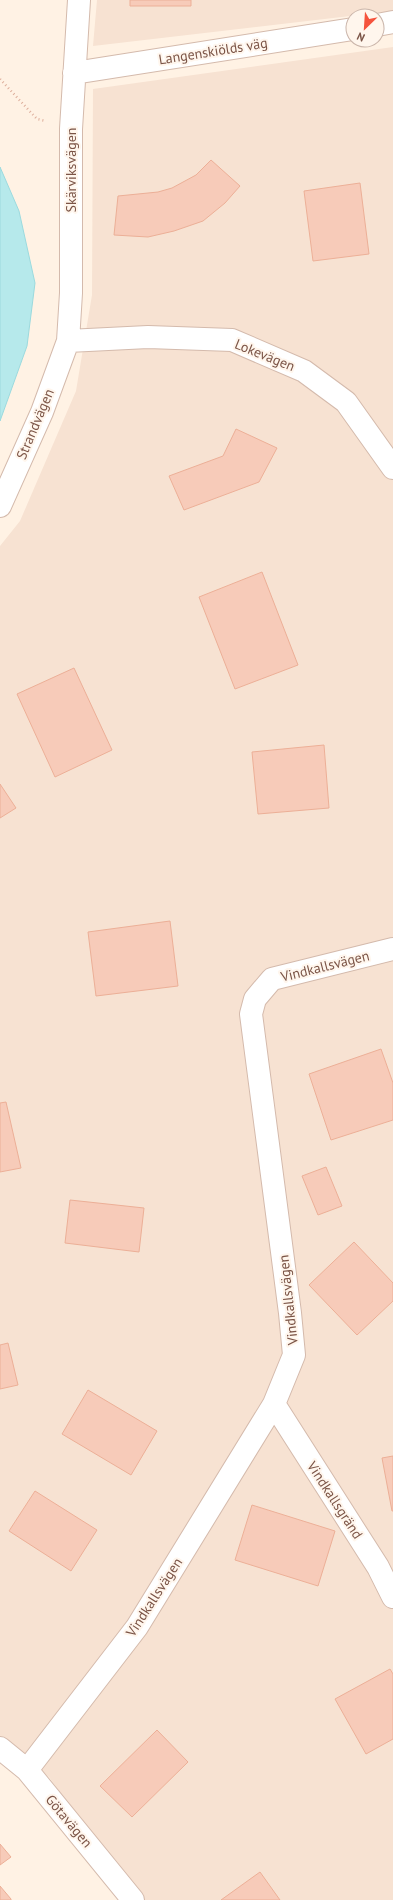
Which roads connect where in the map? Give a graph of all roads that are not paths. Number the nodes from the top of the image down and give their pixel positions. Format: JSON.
{"nodes":[{"id":1,"x":79,"y":0,"type":"edge"},
{"id":2,"x":345,"y":29,"type":"edge"},
{"id":3,"x":74,"y":73,"type":"junction"},
{"id":4,"x":68,"y":341,"type":"junction"},
{"id":5,"x":393,"y":468,"type":"edge"},
{"id":6,"x":0,"y":506,"type":"edge"},
{"id":7,"x":393,"y":949,"type":"edge"},
{"id":8,"x":274,"y":1404,"type":"junction"},
{"id":9,"x":393,"y":1597,"type":"edge"},
{"id":10,"x":0,"y":1748,"type":"edge"},
{"id":11,"x":27,"y":1770,"type":"junction"},
{"id":12,"x":133,"y":1900,"type":"edge"}],
"edges":[{"from":1,"to":3,"type":"street","name":"Skärviksvägen"},
{"from":2,"to":3,"type":"street","name":"Langenskiölds väg"},
{"from":3,"to":4,"type":"street","name":"Skärviksvägen"},
{"from":4,"to":5,"type":"street","name":"Lokevägen"},
{"from":4,"to":6,"type":"street","name":"Strandvägen"},
{"from":7,"to":8,"type":"street","name":"Vindkallsvägen"},
{"from":8,"to":9,"type":"street","name":"Vindkallsgränd"},
{"from":8,"to":11,"type":"street","name":"Vindkallsvägen"},
{"from":10,"to":11,"type":"street","name":"Götavägen"},
{"from":11,"to":12,"type":"street","name":"Götavägen"}]}
